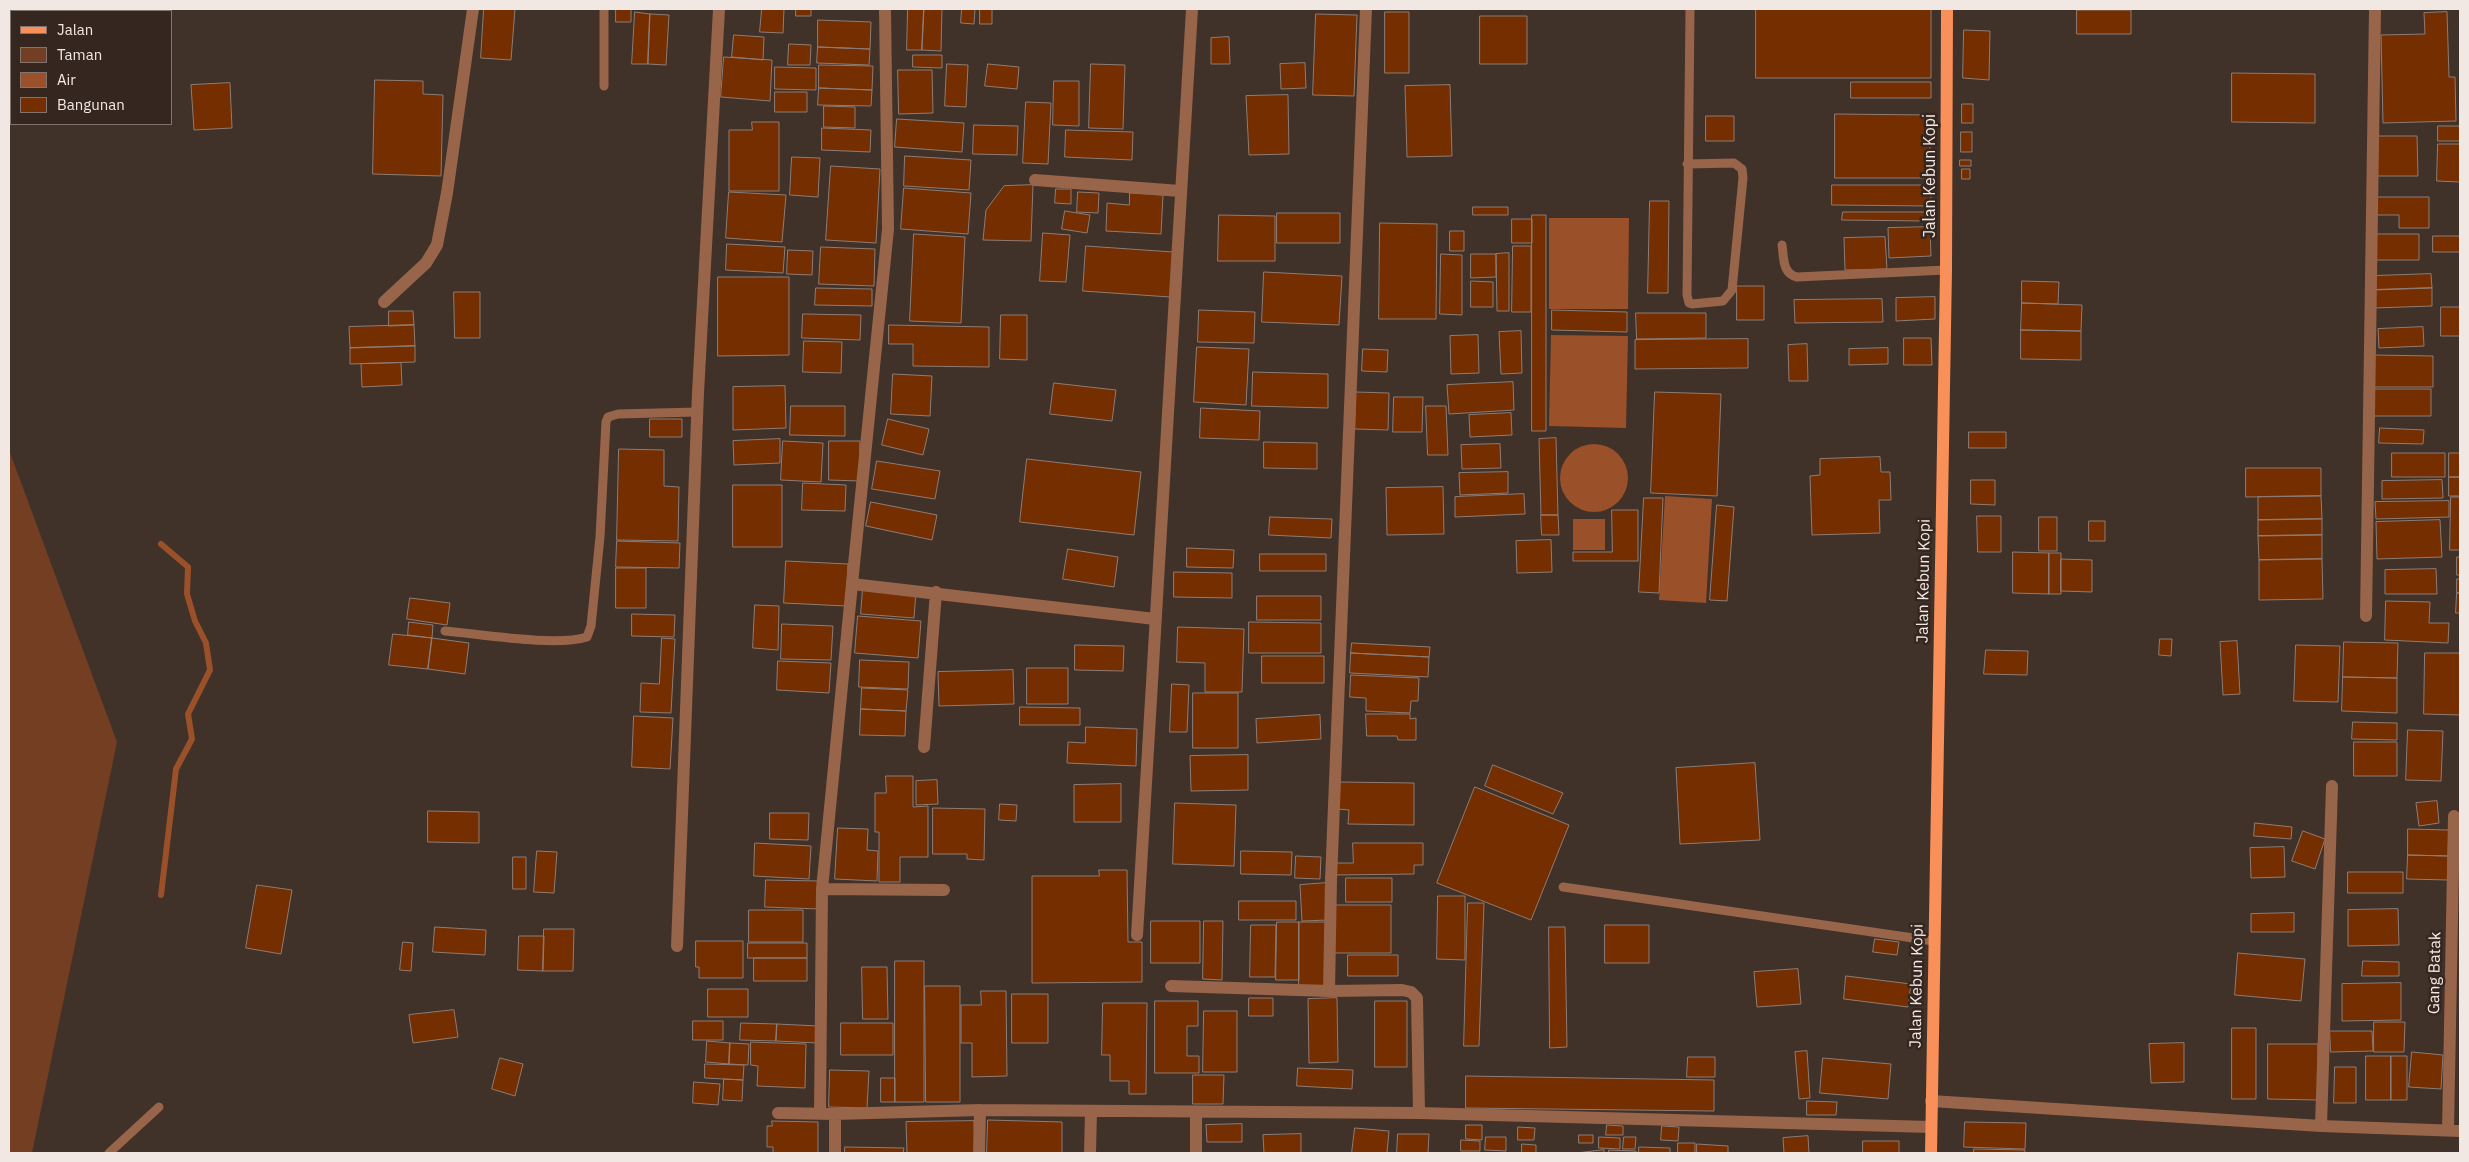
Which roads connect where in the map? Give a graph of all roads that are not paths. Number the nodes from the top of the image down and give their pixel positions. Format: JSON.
{"nodes":[{"id":1,"x":473,"y":9,"type":"edge"},
{"id":2,"x":604,"y":9,"type":"edge"},
{"id":3,"x":719,"y":9,"type":"edge"},
{"id":4,"x":885,"y":9,"type":"edge"},
{"id":5,"x":1192,"y":9,"type":"edge"},
{"id":6,"x":1366,"y":9,"type":"edge"},
{"id":7,"x":1690,"y":9,"type":"edge"},
{"id":8,"x":1947,"y":9,"type":"edge"},
{"id":9,"x":2375,"y":9,"type":"edge"},
{"id":10,"x":604,"y":86,"type":"dead end"},
{"id":11,"x":1687,"y":164,"type":"junction"},
{"id":12,"x":1035,"y":180,"type":"dead end"},
{"id":13,"x":1180,"y":191,"type":"junction"},
{"id":14,"x":1782,"y":245,"type":"dead end"},
{"id":15,"x":1946,"y":270,"type":"junction"},
{"id":16,"x":384,"y":302,"type":"dead end"},
{"id":17,"x":697,"y":412,"type":"junction"},
{"id":18,"x":852,"y":584,"type":"junction"},
{"id":19,"x":936,"y":592,"type":"junction"},
{"id":20,"x":2366,"y":616,"type":"dead end"},
{"id":21,"x":1155,"y":619,"type":"junction"},
{"id":22,"x":445,"y":631,"type":"dead end"},
{"id":23,"x":924,"y":747,"type":"dead end"},
{"id":24,"x":2332,"y":786,"type":"dead end"},
{"id":25,"x":2454,"y":816,"type":"dead end"},
{"id":26,"x":1562,"y":887,"type":"dead end"},
{"id":27,"x":822,"y":889,"type":"junction"},
{"id":28,"x":944,"y":890,"type":"dead end"},
{"id":29,"x":1137,"y":935,"type":"dead end"},
{"id":30,"x":1934,"y":941,"type":"junction"},
{"id":31,"x":677,"y":946,"type":"dead end"},
{"id":32,"x":1171,"y":986,"type":"dead end"},
{"id":33,"x":1330,"y":991,"type":"junction"},
{"id":34,"x":1931,"y":1101,"type":"junction"},
{"id":35,"x":159,"y":1107,"type":"dead end"},
{"id":36,"x":980,"y":1110,"type":"junction"},
{"id":37,"x":1091,"y":1112,"type":"junction"},
{"id":38,"x":778,"y":1113,"type":"dead end"},
{"id":39,"x":820,"y":1113,"type":"junction"},
{"id":40,"x":1196,"y":1113,"type":"junction"},
{"id":41,"x":1419,"y":1113,"type":"junction"},
{"id":42,"x":835,"y":1114,"type":"junction"},
{"id":43,"x":2320,"y":1126,"type":"junction"},
{"id":44,"x":1931,"y":1127,"type":"junction"},
{"id":45,"x":2454,"y":1131,"type":"edge"},
{"id":46,"x":109,"y":1153,"type":"edge"},
{"id":47,"x":835,"y":1153,"type":"edge"},
{"id":48,"x":979,"y":1153,"type":"edge"},
{"id":49,"x":1090,"y":1153,"type":"edge"},
{"id":50,"x":1196,"y":1153,"type":"edge"},
{"id":51,"x":1931,"y":1153,"type":"edge"}],
"edges":[{"from":1,"to":16,"type":"street"},
{"from":2,"to":10,"type":"lane"},
{"from":3,"to":17,"type":"street"},
{"from":4,"to":18,"type":"street"},
{"from":5,"to":13,"type":"street"},
{"from":6,"to":33,"type":"street"},
{"from":7,"to":11,"type":"lane"},
{"from":8,"to":15,"type":"main road","name":"Jalan Kebun Kopi"},
{"from":9,"to":20,"type":"street"},
{"from":11,"to":11,"type":"lane"},
{"from":12,"to":13,"type":"street"},
{"from":13,"to":21,"type":"street"},
{"from":14,"to":15,"type":"lane"},
{"from":15,"to":30,"type":"main road","name":"Jalan Kebun Kopi"},
{"from":17,"to":22,"type":"lane"},
{"from":17,"to":31,"type":"street"},
{"from":18,"to":19,"type":"street"},
{"from":18,"to":27,"type":"street"},
{"from":19,"to":21,"type":"street"},
{"from":19,"to":23,"type":"street"},
{"from":21,"to":29,"type":"street"},
{"from":24,"to":43,"type":"street"},
{"from":25,"to":45,"type":"street","name":"Gang Batak"},
{"from":26,"to":30,"type":"lane"},
{"from":27,"to":28,"type":"street"},
{"from":27,"to":39,"type":"street"},
{"from":30,"to":34,"type":"main road","name":"Jalan Kebun Kopi"},
{"from":32,"to":33,"type":"street"},
{"from":33,"to":41,"type":"street"},
{"from":34,"to":43,"type":"street"},
{"from":34,"to":44,"type":"main road","name":"Jalan Kebun Kopi"},
{"from":35,"to":46,"type":"lane"},
{"from":36,"to":37,"type":"street"},
{"from":36,"to":42,"type":"street"},
{"from":36,"to":48,"type":"street"},
{"from":37,"to":40,"type":"street"},
{"from":37,"to":49,"type":"street"},
{"from":38,"to":39,"type":"street"},
{"from":39,"to":42,"type":"street"},
{"from":40,"to":41,"type":"street"},
{"from":40,"to":50,"type":"street"},
{"from":41,"to":44,"type":"street"},
{"from":42,"to":47,"type":"street"},
{"from":43,"to":45,"type":"street"},
{"from":44,"to":51,"type":"main road","name":"Jalan Kebun Kopi"}]}
